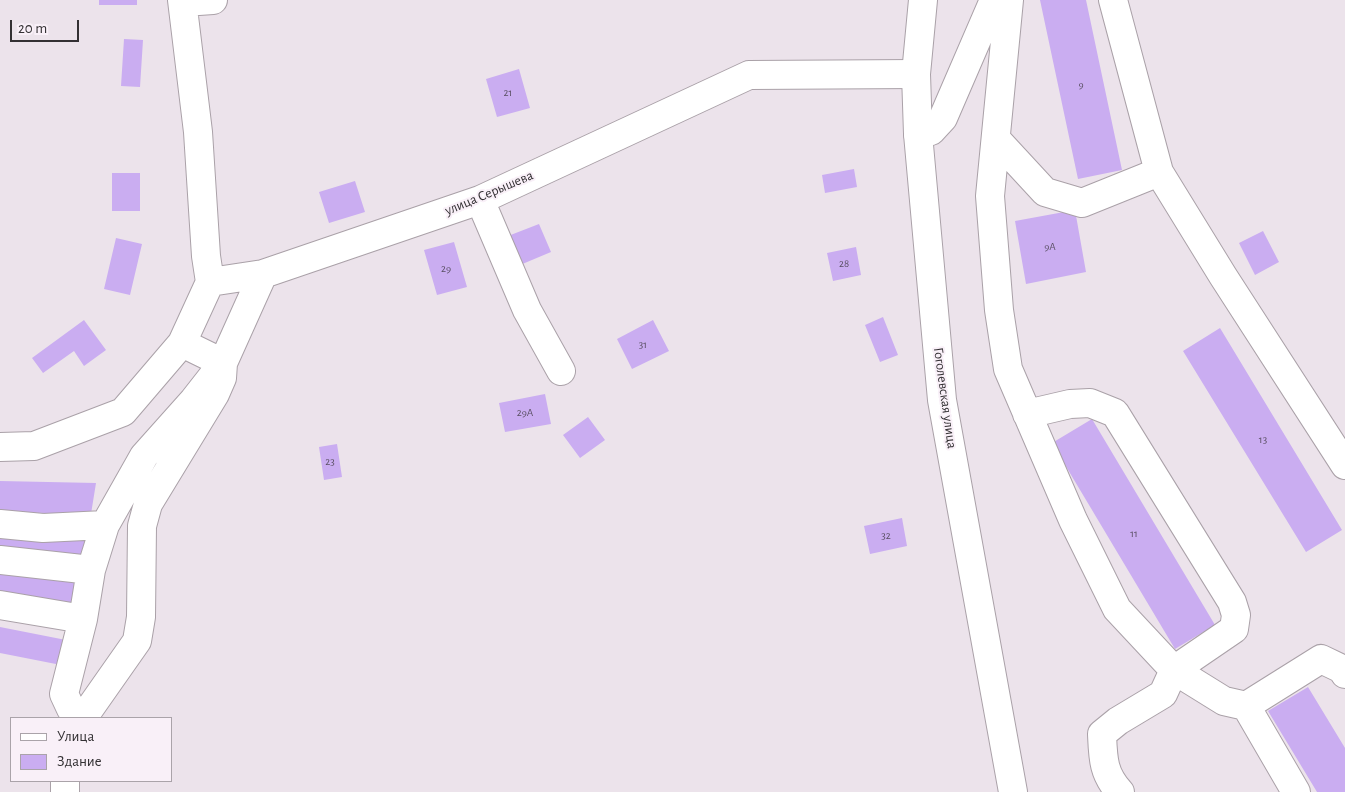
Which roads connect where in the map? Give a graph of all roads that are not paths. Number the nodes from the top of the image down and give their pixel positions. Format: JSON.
{"nodes":[{"id":1,"x":213,"y":0,"type":"edge"},
{"id":2,"x":923,"y":0,"type":"edge"},
{"id":3,"x":994,"y":0,"type":"edge"},
{"id":4,"x":1009,"y":0,"type":"edge"},
{"id":5,"x":1112,"y":0,"type":"edge"},
{"id":6,"x":183,"y":1,"type":"edge"},
{"id":7,"x":916,"y":74,"type":"junction"},
{"id":8,"x":918,"y":134,"type":"junction"},
{"id":9,"x":996,"y":139,"type":"junction"},
{"id":10,"x":1158,"y":172,"type":"junction"},
{"id":11,"x":480,"y":200,"type":"junction"},
{"id":12,"x":262,"y":274,"type":"junction"},
{"id":13,"x":210,"y":282,"type":"junction"},
{"id":14,"x":182,"y":343,"type":"junction"},
{"id":15,"x":223,"y":363,"type":"junction"},
{"id":16,"x":561,"y":371,"type":"dead end"},
{"id":17,"x":1027,"y":414,"type":"junction"},
{"id":18,"x":0,"y":447,"type":"edge"},
{"id":19,"x":1345,"y":465,"type":"edge"},
{"id":20,"x":0,"y":524,"type":"edge"},
{"id":21,"x":105,"y":524,"type":"junction"},
{"id":22,"x":0,"y":560,"type":"edge"},
{"id":23,"x":91,"y":570,"type":"junction"},
{"id":24,"x":0,"y":605,"type":"edge"},
{"id":25,"x":83,"y":619,"type":"junction"},
{"id":26,"x":1174,"y":670,"type":"junction"},
{"id":27,"x":1345,"y":674,"type":"edge"},
{"id":28,"x":1246,"y":706,"type":"junction"},
{"id":29,"x":82,"y":717,"type":"edge"},
{"id":30,"x":84,"y":717,"type":"edge"},
{"id":31,"x":1115,"y":788,"type":"edge"},
{"id":32,"x":1013,"y":792,"type":"edge"},
{"id":33,"x":1296,"y":792,"type":"edge"}],
"edges":[{"from":1,"to":6,"type":"street"},
{"from":2,"to":7,"type":"street","name":"Гоголевская улица"},
{"from":3,"to":8,"type":"street"},
{"from":4,"to":9,"type":"street"},
{"from":5,"to":10,"type":"street"},
{"from":6,"to":13,"type":"street"},
{"from":7,"to":8,"type":"street","name":"Гоголевская улица"},
{"from":7,"to":11,"type":"street","name":"улица Серышева"},
{"from":8,"to":32,"type":"street","name":"Гоголевская улица"},
{"from":9,"to":10,"type":"street"},
{"from":9,"to":17,"type":"street"},
{"from":10,"to":19,"type":"street"},
{"from":11,"to":12,"type":"street","name":"улица Серышева"},
{"from":11,"to":16,"type":"street"},
{"from":12,"to":13,"type":"street","name":"улица Серышева"},
{"from":12,"to":15,"type":"street"},
{"from":13,"to":14,"type":"street"},
{"from":14,"to":15,"type":"street"},
{"from":14,"to":18,"type":"street"},
{"from":15,"to":21,"type":"street"},
{"from":15,"to":30,"type":"street"},
{"from":17,"to":26,"type":"street"},
{"from":17,"to":26,"type":"street"},
{"from":20,"to":21,"type":"street"},
{"from":21,"to":23,"type":"street"},
{"from":22,"to":23,"type":"street"},
{"from":23,"to":25,"type":"street"},
{"from":24,"to":25,"type":"street"},
{"from":25,"to":29,"type":"street"},
{"from":26,"to":28,"type":"street"},
{"from":26,"to":31,"type":"street"},
{"from":27,"to":28,"type":"street"},
{"from":28,"to":33,"type":"street"}]}
